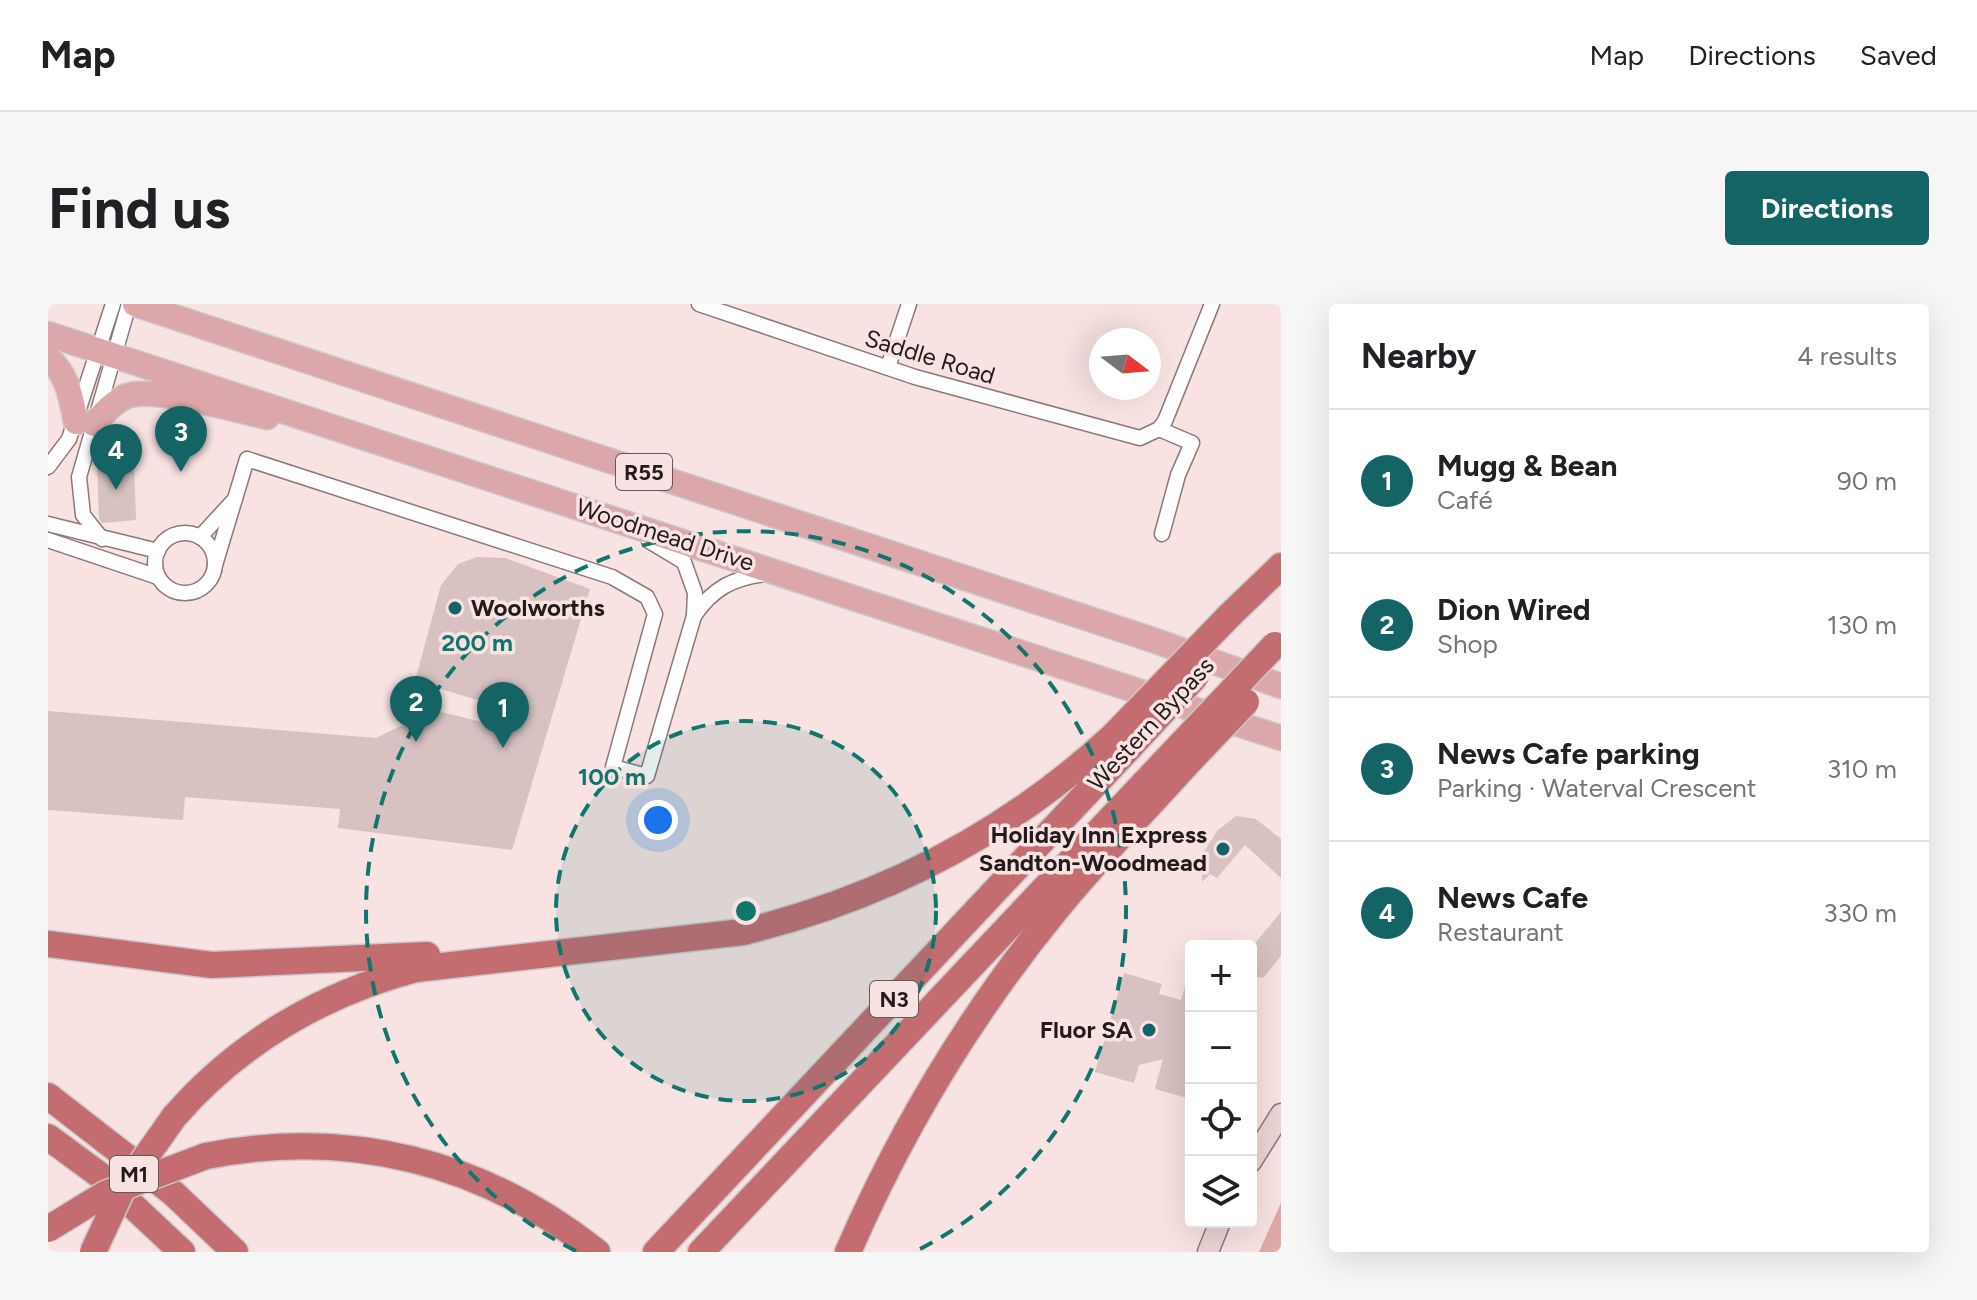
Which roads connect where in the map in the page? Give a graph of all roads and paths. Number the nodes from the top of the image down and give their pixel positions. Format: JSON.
{"nodes":[{"id":1,"x":113,"y":304,"type":"edge"},
{"id":2,"x":129,"y":304,"type":"edge"},
{"id":3,"x":135,"y":304,"type":"edge"},
{"id":4,"x":909,"y":304,"type":"edge"},
{"id":5,"x":1212,"y":304,"type":"edge"},
{"id":6,"x":706,"y":305,"type":"edge"},
{"id":7,"x":48,"y":334,"type":"edge"},
{"id":8,"x":107,"y":351,"type":"junction"},
{"id":9,"x":48,"y":358,"type":"edge"},
{"id":10,"x":888,"y":367,"type":"junction"},
{"id":11,"x":85,"y":423,"type":"junction"},
{"id":12,"x":1155,"y":432,"type":"junction"},
{"id":13,"x":379,"y":441,"type":"junction"},
{"id":14,"x":48,"y":467,"type":"edge"},
{"id":15,"x":235,"y":498,"type":"junction"},
{"id":16,"x":585,"y":509,"type":"junction"},
{"id":17,"x":48,"y":524,"type":"edge"},
{"id":18,"x":1162,"y":534,"type":"dead end"},
{"id":19,"x":200,"y":537,"type":"junction"},
{"id":20,"x":102,"y":539,"type":"junction"},
{"id":21,"x":48,"y":540,"type":"edge"},
{"id":22,"x":158,"y":551,"type":"junction"},
{"id":23,"x":215,"y":565,"type":"junction"},
{"id":24,"x":1281,"y":566,"type":"edge"},
{"id":25,"x":790,"y":575,"type":"junction"},
{"id":26,"x":158,"y":577,"type":"junction"},
{"id":27,"x":1281,"y":579,"type":"edge"},
{"id":28,"x":694,"y":616,"type":"junction"},
{"id":29,"x":1236,"y":621,"type":"junction"},
{"id":30,"x":1279,"y":649,"type":"edge"},
{"id":31,"x":1281,"y":686,"type":"edge"},
{"id":32,"x":1281,"y":738,"type":"edge"},
{"id":33,"x":1122,"y":741,"type":"junction"},
{"id":34,"x":1177,"y":762,"type":"junction"},
{"id":35,"x":688,"y":940,"type":"junction"},
{"id":36,"x":48,"y":944,"type":"edge"},
{"id":37,"x":49,"y":1097,"type":"edge"},
{"id":38,"x":1281,"y":1114,"type":"edge"},
{"id":39,"x":48,"y":1137,"type":"edge"},
{"id":40,"x":798,"y":1148,"type":"junction"},
{"id":41,"x":1255,"y":1156,"type":"edge"},
{"id":42,"x":1218,"y":1228,"type":"edge"},
{"id":43,"x":48,"y":1229,"type":"edge"},
{"id":44,"x":656,"y":1251,"type":"edge"},
{"id":45,"x":93,"y":1252,"type":"edge"},
{"id":46,"x":182,"y":1252,"type":"edge"},
{"id":47,"x":218,"y":1252,"type":"edge"},
{"id":48,"x":235,"y":1252,"type":"edge"},
{"id":49,"x":597,"y":1252,"type":"edge"},
{"id":50,"x":701,"y":1252,"type":"edge"},
{"id":51,"x":712,"y":1252,"type":"edge"},
{"id":52,"x":848,"y":1252,"type":"edge"},
{"id":53,"x":1208,"y":1252,"type":"edge"}],
"edges":[{"from":1,"to":8,"type":"street"},
{"from":2,"to":8,"type":"street"},
{"from":3,"to":31,"type":"main road","number":"R55"},
{"from":4,"to":10,"type":"street"},
{"from":5,"to":12,"type":"street"},
{"from":6,"to":10,"type":"street","name":"Saddle Road"},
{"from":7,"to":8,"type":"main road","name":"Woodmead Drive","number":"R55"},
{"from":8,"to":11,"type":"street"},
{"from":8,"to":13,"type":"main road","name":"Woodmead Drive","number":"R55"},
{"from":9,"to":11,"type":"main road"},
{"from":10,"to":12,"type":"street","name":"Saddle Road"},
{"from":11,"to":13,"type":"main road"},
{"from":11,"to":14,"type":"street"},
{"from":11,"to":20,"type":"street"},
{"from":12,"to":18,"type":"street"},
{"from":13,"to":16,"type":"main road","name":"Woodmead Drive","number":"R55"},
{"from":15,"to":19,"type":"street"},
{"from":15,"to":23,"type":"street"},
{"from":15,"to":28,"type":"street"},
{"from":16,"to":25,"type":"main road","name":"Woodmead Drive","number":"R55"},
{"from":16,"to":28,"type":"street"},
{"from":17,"to":20,"type":"street"},
{"from":19,"to":22,"type":"street"},
{"from":19,"to":23,"type":"street"},
{"from":20,"to":22,"type":"street"},
{"from":21,"to":26,"type":"street"},
{"from":22,"to":26,"type":"street"},
{"from":23,"to":26,"type":"street"},
{"from":24,"to":29,"type":"highway"},
{"from":25,"to":28,"type":"street"},
{"from":25,"to":32,"type":"main road","name":"Woodmead Drive","number":"R55"},
{"from":27,"to":29,"type":"highway","name":"Western Bypass","number":"N3"},
{"from":29,"to":33,"type":"highway","name":"Western Bypass","number":"N3","bridge":true},
{"from":30,"to":34,"type":"highway","name":"Western Bypass","number":"N3","bridge":true},
{"from":33,"to":35,"type":"highway"},
{"from":33,"to":44,"type":"highway","name":"Western Bypass","number":"N3"},
{"from":34,"to":40,"type":"highway","name":"Western Bypass","number":"N3"},
{"from":34,"to":52,"type":"highway"},
{"from":35,"to":36,"type":"highway"},
{"from":35,"to":45,"type":"highway","bridge":true},
{"from":37,"to":47,"type":"highway","number":"M1"},
{"from":37,"to":48,"type":"highway"},
{"from":38,"to":41,"type":"main road"},
{"from":39,"to":46,"type":"highway","number":"M1"},
{"from":40,"to":50,"type":"highway","name":"Western Bypass","number":"N3"},
{"from":40,"to":51,"type":"highway"},
{"from":42,"to":53,"type":"main road"},
{"from":43,"to":49,"type":"highway","bridge":true}]}
